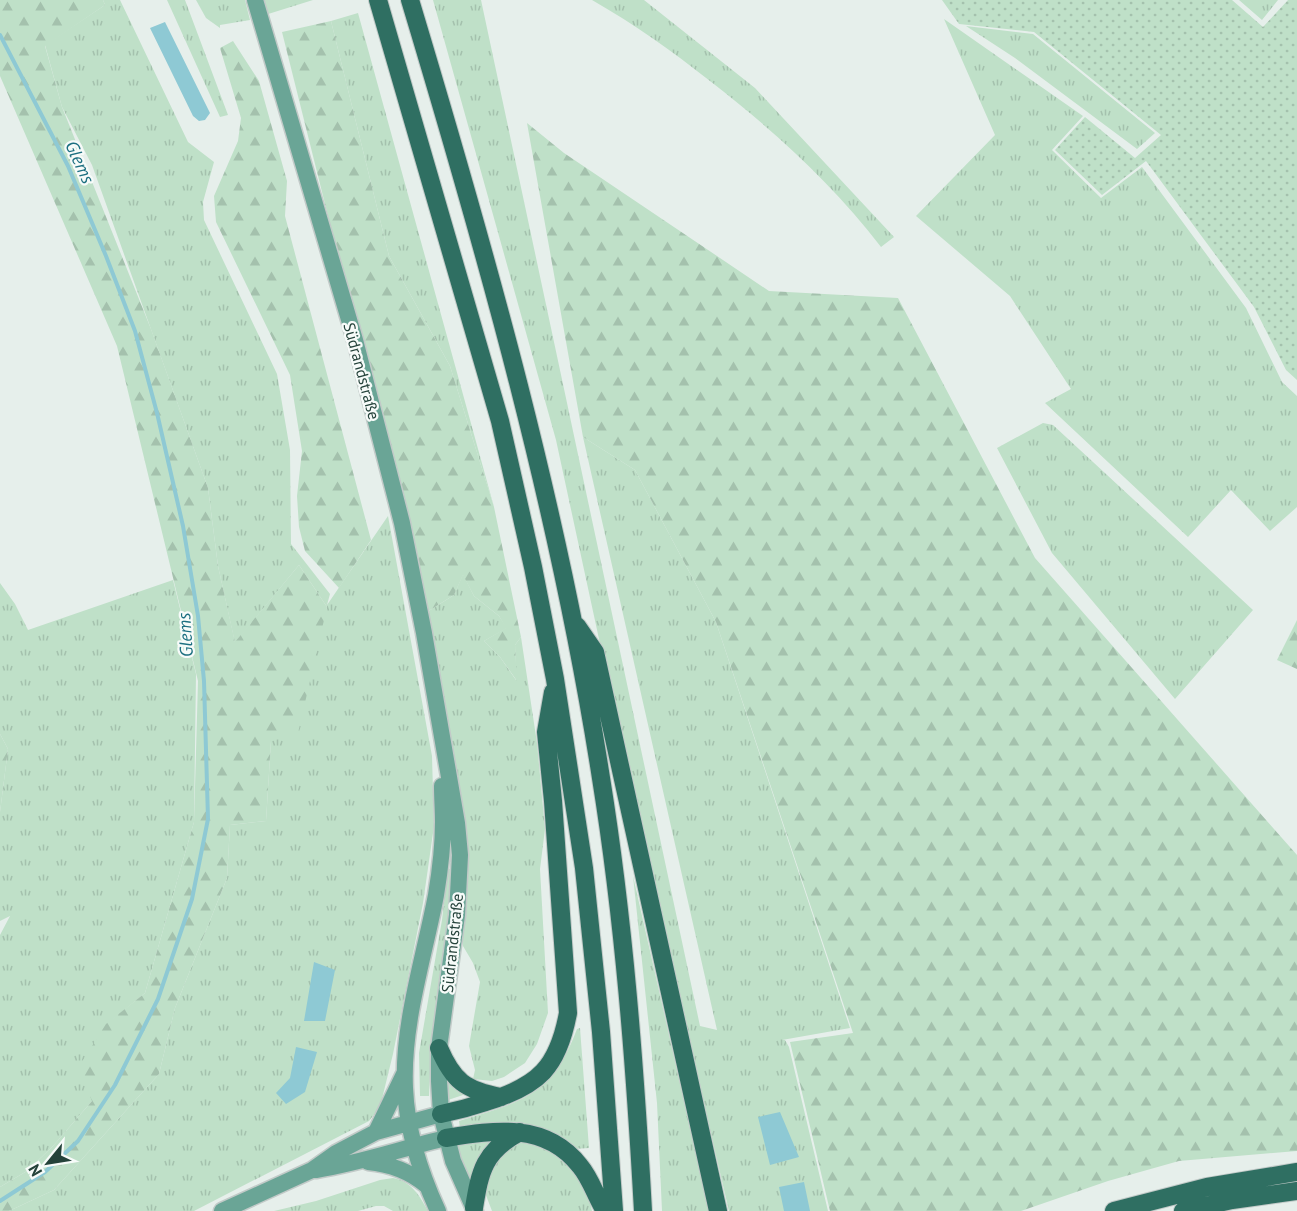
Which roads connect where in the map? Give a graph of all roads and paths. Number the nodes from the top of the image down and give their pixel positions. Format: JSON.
{"nodes":[{"id":1,"x":255,"y":0,"type":"edge"},
{"id":2,"x":378,"y":0,"type":"edge"},
{"id":3,"x":410,"y":0,"type":"edge"},
{"id":4,"x":572,"y":620,"type":"junction"},
{"id":5,"x":555,"y":679,"type":"junction"},
{"id":6,"x":444,"y":749,"type":"junction"},
{"id":7,"x":440,"y":1048,"type":"junction"},
{"id":8,"x":405,"y":1072,"type":"junction"},
{"id":9,"x":503,"y":1097,"type":"junction"},
{"id":10,"x":441,"y":1114,"type":"junction"},
{"id":11,"x":409,"y":1122,"type":"junction"},
{"id":12,"x":376,"y":1132,"type":"junction"},
{"id":13,"x":520,"y":1132,"type":"junction"},
{"id":14,"x":446,"y":1138,"type":"junction"},
{"id":15,"x":414,"y":1145,"type":"junction"},
{"id":16,"x":362,"y":1161,"type":"junction"},
{"id":17,"x":312,"y":1170,"type":"junction"},
{"id":18,"x":1297,"y":1172,"type":"edge"},
{"id":19,"x":426,"y":1185,"type":"junction"},
{"id":20,"x":1297,"y":1191,"type":"edge"},
{"id":21,"x":229,"y":1208,"type":"edge"},
{"id":22,"x":475,"y":1210,"type":"edge"},
{"id":23,"x":438,"y":1211,"type":"edge"},
{"id":24,"x":605,"y":1211,"type":"edge"},
{"id":25,"x":614,"y":1211,"type":"edge"},
{"id":26,"x":643,"y":1211,"type":"edge"},
{"id":27,"x":718,"y":1211,"type":"edge"},
{"id":28,"x":1114,"y":1211,"type":"edge"},
{"id":29,"x":1183,"y":1211,"type":"edge"}],
"edges":[{"from":1,"to":6,"type":"main road","name":"Südrandstraße"},
{"from":2,"to":5,"type":"highway"},
{"from":3,"to":4,"type":"highway"},
{"from":4,"to":26,"type":"highway"},
{"from":4,"to":27,"type":"highway"},
{"from":5,"to":9,"type":"highway"},
{"from":5,"to":25,"type":"highway"},
{"from":6,"to":7,"type":"main road","name":"Südrandstraße"},
{"from":6,"to":8,"type":"main road","name":"Südrandstraße"},
{"from":7,"to":9,"type":"highway"},
{"from":7,"to":10,"type":"main road","name":"Südrandstraße"},
{"from":8,"to":11,"type":"main road","name":"Südrandstraße"},
{"from":8,"to":12,"type":"main road"},
{"from":9,"to":10,"type":"highway"},
{"from":10,"to":11,"type":"main road"},
{"from":10,"to":14,"type":"main road","name":"Südrandstraße"},
{"from":11,"to":12,"type":"main road"},
{"from":11,"to":15,"type":"main road","name":"Südrandstraße"},
{"from":12,"to":17,"type":"main road"},
{"from":13,"to":14,"type":"highway"},
{"from":13,"to":22,"type":"highway"},
{"from":13,"to":24,"type":"highway"},
{"from":14,"to":15,"type":"main road"},
{"from":14,"to":22,"type":"main road","name":"Südrandstraße"},
{"from":15,"to":16,"type":"main road"},
{"from":15,"to":19,"type":"main road","name":"Südrandstraße"},
{"from":16,"to":17,"type":"main road"},
{"from":16,"to":19,"type":"main road"},
{"from":17,"to":21,"type":"main road"},
{"from":18,"to":28,"type":"highway"},
{"from":19,"to":23,"type":"main road","name":"Südrandstraße"},
{"from":20,"to":29,"type":"highway"}]}
